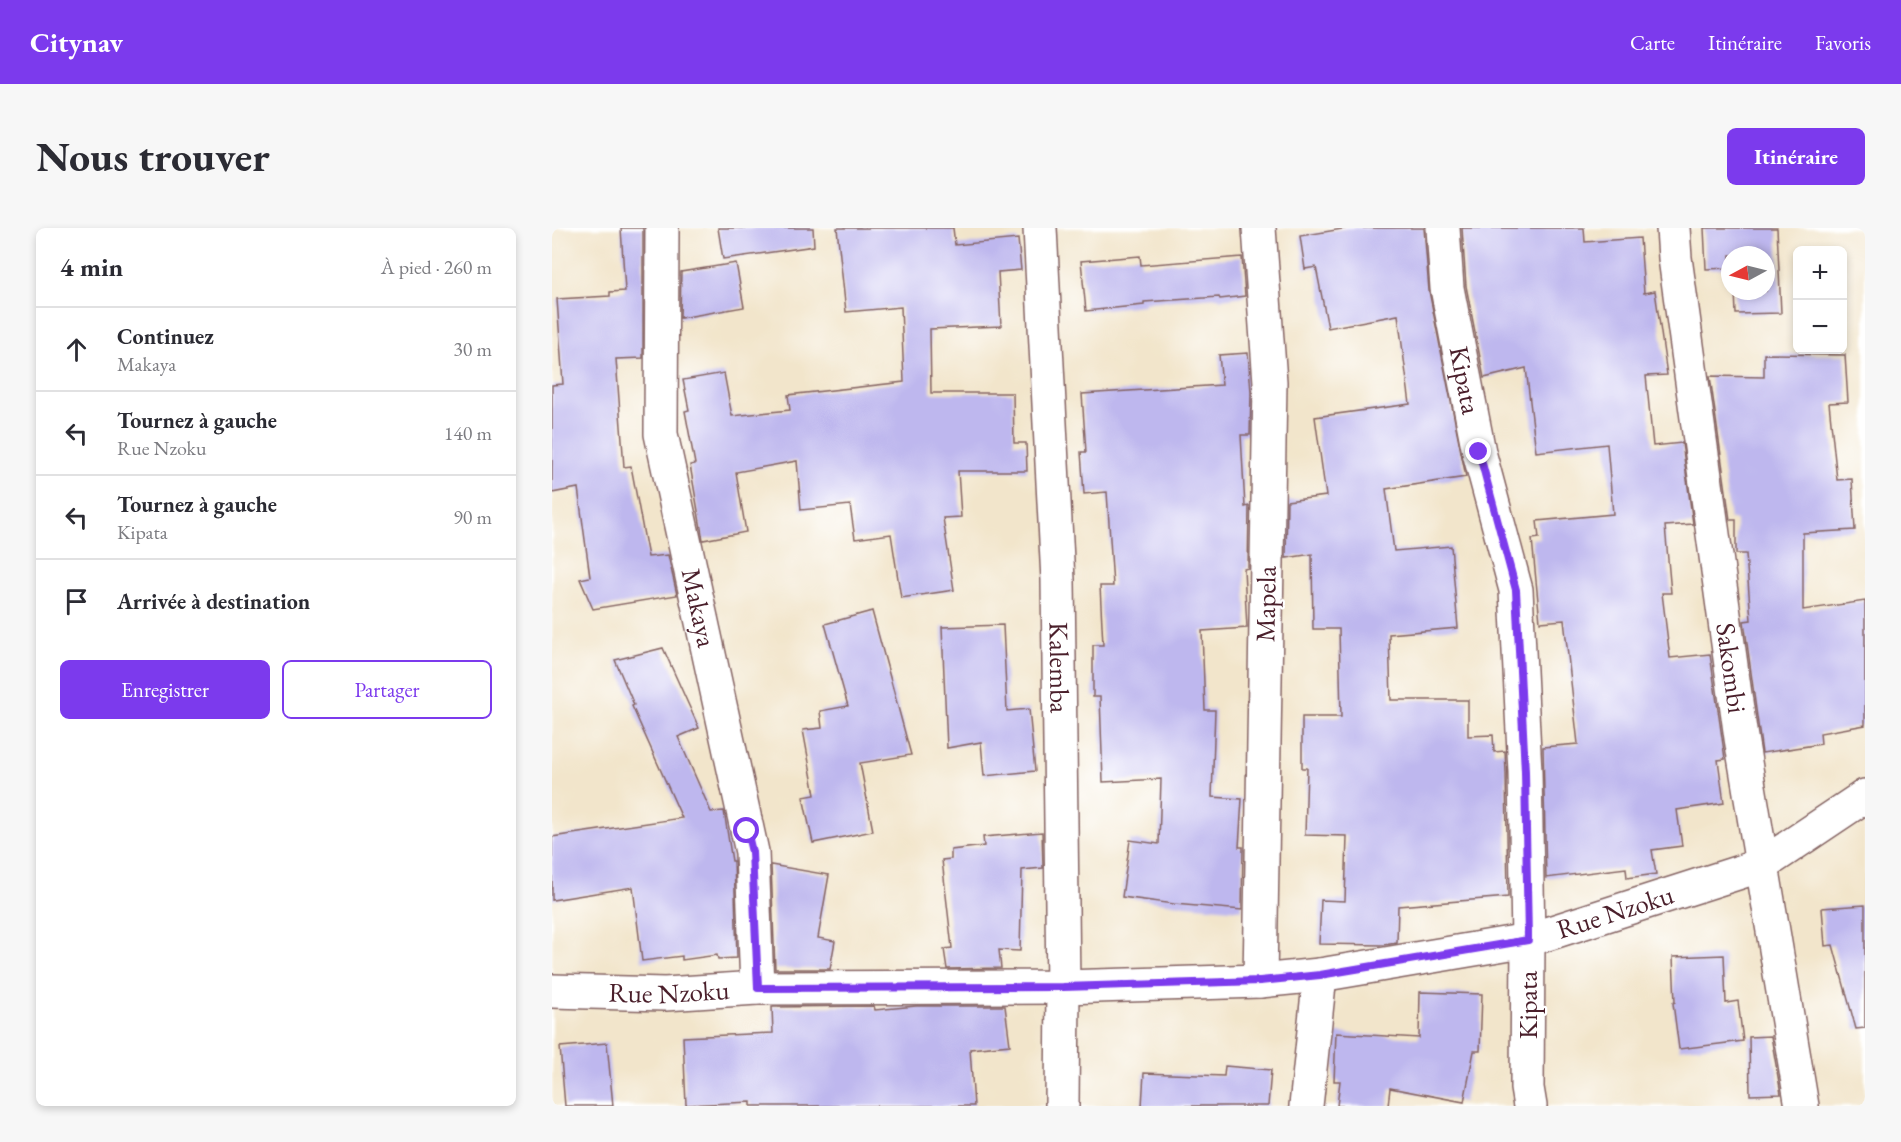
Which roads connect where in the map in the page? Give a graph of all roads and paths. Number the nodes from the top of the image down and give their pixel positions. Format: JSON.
{"nodes":[{"id":1,"x":662,"y":228,"type":"edge"},
{"id":2,"x":1040,"y":228,"type":"edge"},
{"id":3,"x":1259,"y":228,"type":"edge"},
{"id":4,"x":1443,"y":228,"type":"edge"},
{"id":5,"x":1673,"y":228,"type":"edge"},
{"id":6,"x":1865,"y":796,"type":"edge"},
{"id":7,"x":1762,"y":866,"type":"junction"},
{"id":8,"x":1528,"y":940,"type":"junction"},
{"id":9,"x":1320,"y":975,"type":"junction"},
{"id":10,"x":1260,"y":981,"type":"junction"},
{"id":11,"x":1063,"y":987,"type":"junction"},
{"id":12,"x":758,"y":988,"type":"junction"},
{"id":13,"x":552,"y":991,"type":"edge"},
{"id":14,"x":1062,"y":1106,"type":"edge"},
{"id":15,"x":1306,"y":1106,"type":"edge"},
{"id":16,"x":1530,"y":1106,"type":"edge"},
{"id":17,"x":1802,"y":1106,"type":"edge"}],
"edges":[{"from":1,"to":12,"type":"street","name":"Makaya"},
{"from":2,"to":11,"type":"street","name":"Kalemba"},
{"from":3,"to":10,"type":"street","name":"Mapela"},
{"from":4,"to":8,"type":"street","name":"Kipata"},
{"from":5,"to":7,"type":"street","name":"Sakombi"},
{"from":6,"to":7,"type":"street","name":"Rue Nzoku"},
{"from":7,"to":8,"type":"street","name":"Rue Nzoku"},
{"from":7,"to":17,"type":"street","name":"Sakombi"},
{"from":8,"to":9,"type":"street","name":"Rue Nzoku"},
{"from":8,"to":16,"type":"street","name":"Kipata"},
{"from":9,"to":10,"type":"street","name":"Rue Nzoku"},
{"from":9,"to":15,"type":"street"},
{"from":10,"to":11,"type":"street","name":"Rue Nzoku"},
{"from":11,"to":12,"type":"street","name":"Rue Nzoku"},
{"from":11,"to":14,"type":"street","name":"Kalemba"},
{"from":12,"to":13,"type":"street","name":"Rue Nzoku"}]}
